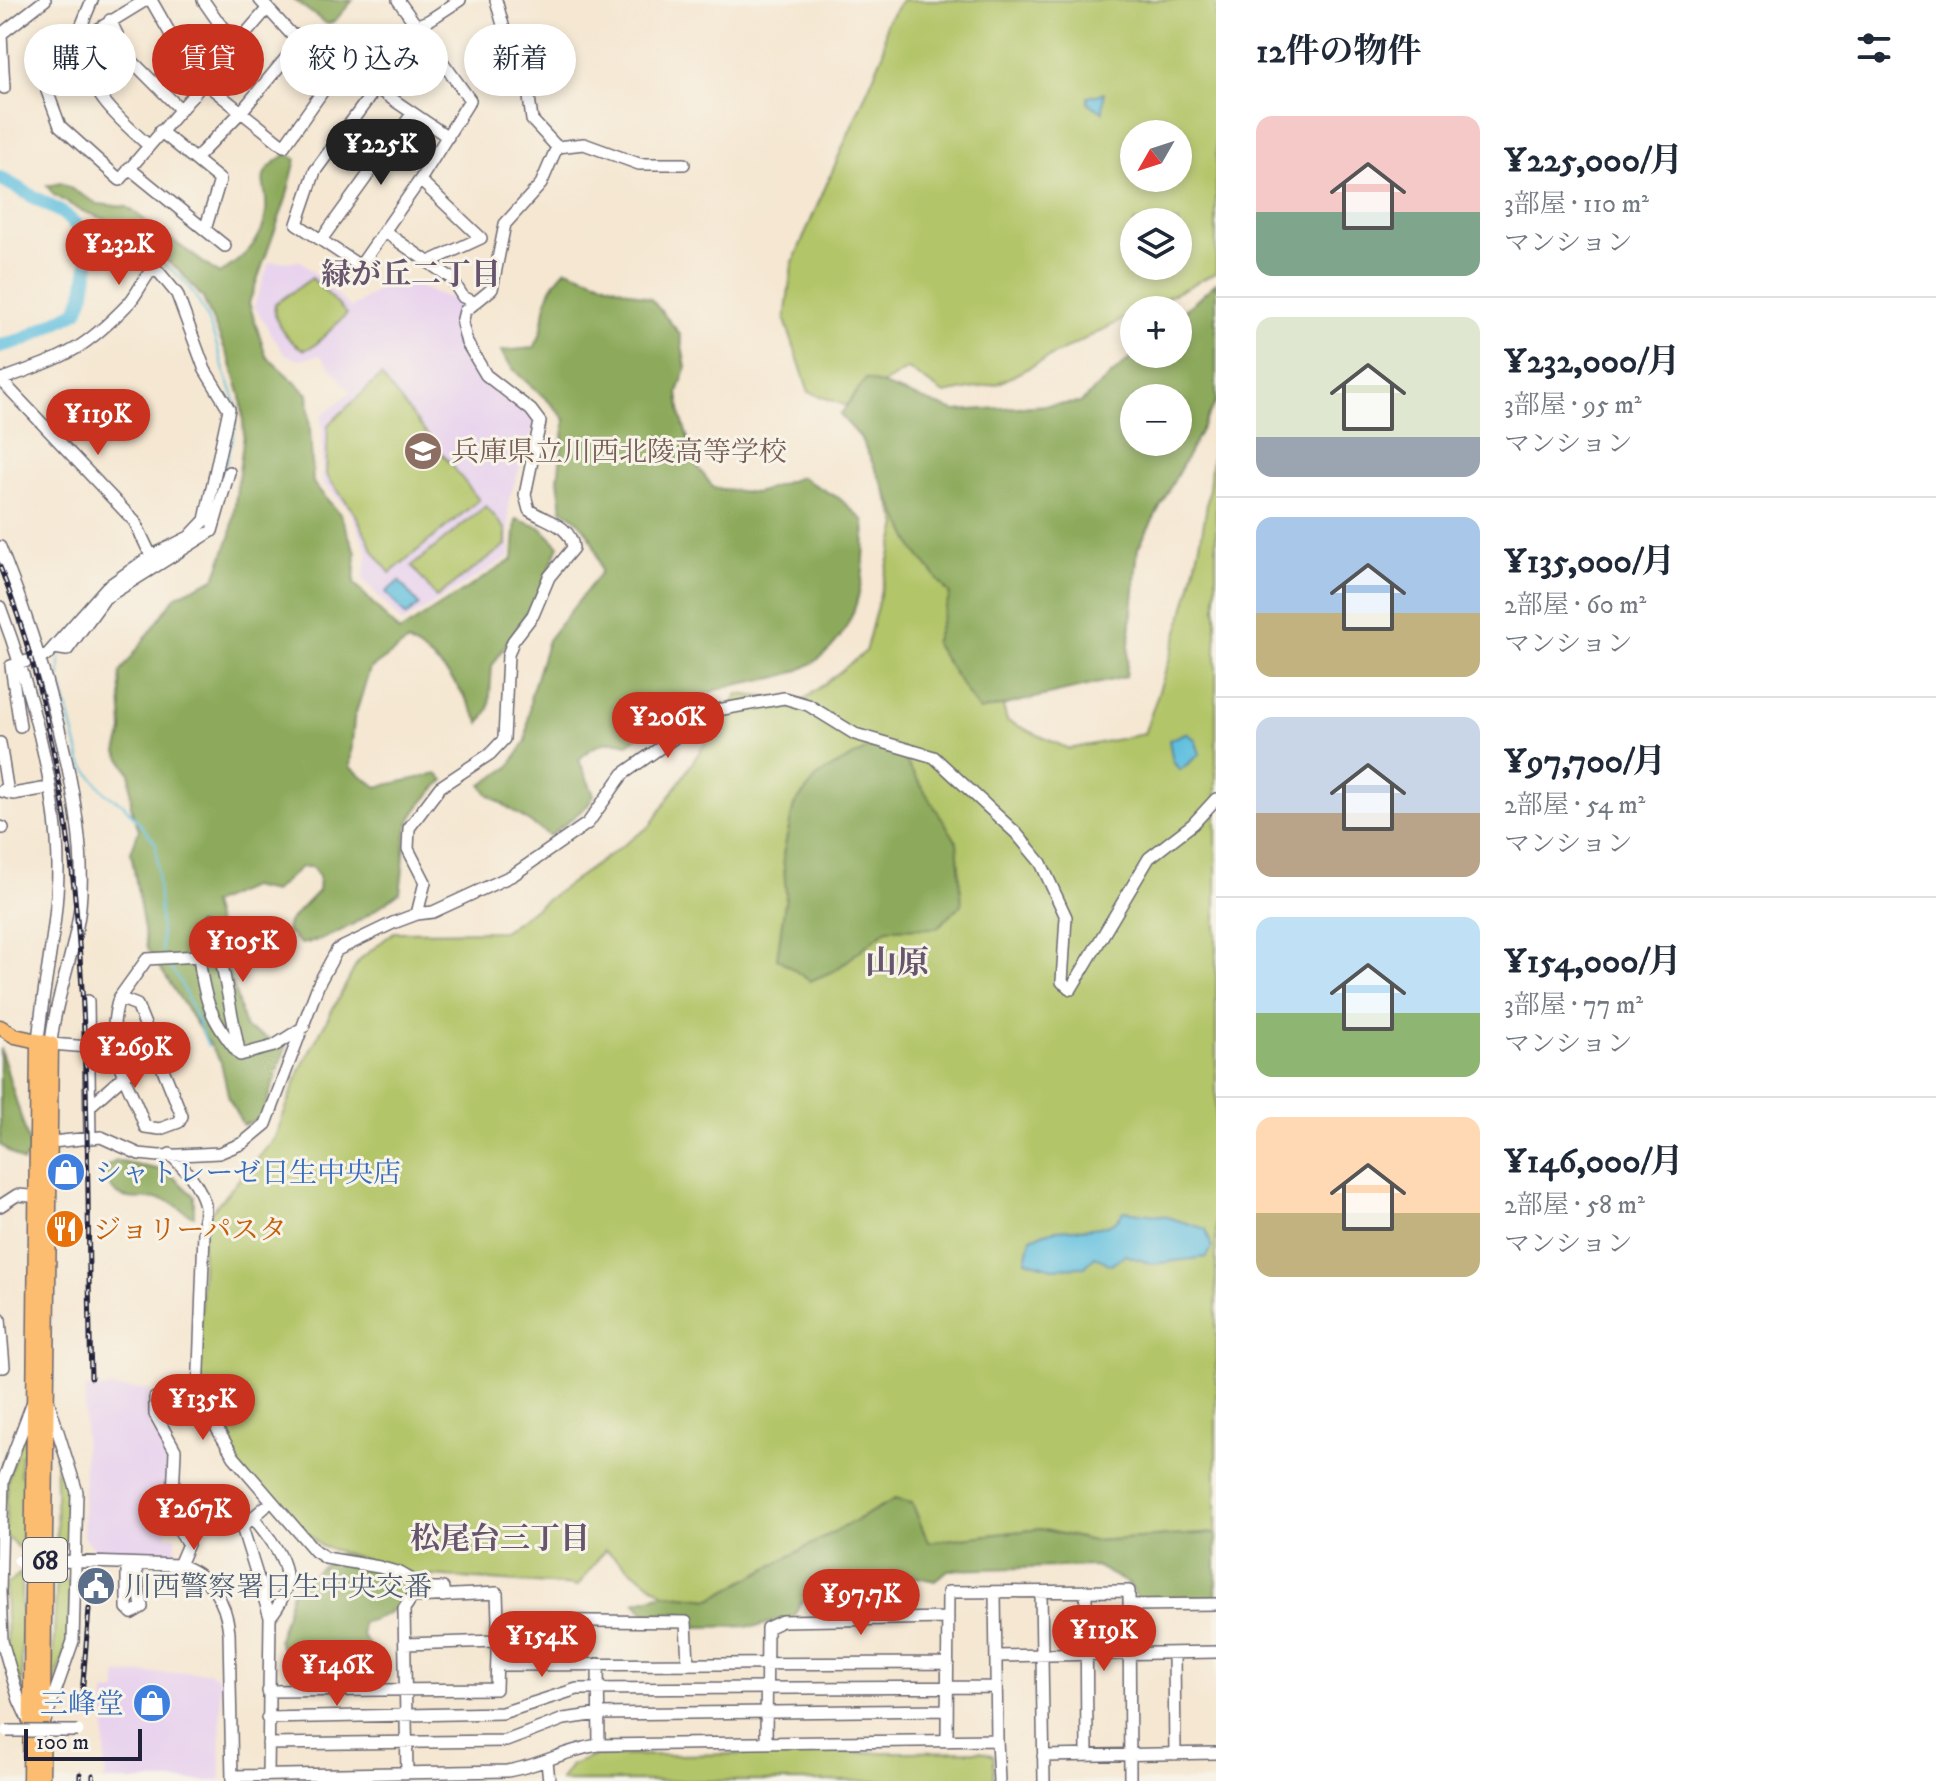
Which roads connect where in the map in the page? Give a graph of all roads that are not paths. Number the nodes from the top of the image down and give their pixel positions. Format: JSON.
{"nodes":[{"id":1,"x":45,"y":0,"type":"edge"},
{"id":2,"x":92,"y":0,"type":"edge"},
{"id":3,"x":148,"y":0,"type":"edge"},
{"id":4,"x":203,"y":0,"type":"edge"},
{"id":5,"x":398,"y":0,"type":"edge"},
{"id":6,"x":460,"y":0,"type":"edge"},
{"id":7,"x":496,"y":0,"type":"edge"},
{"id":8,"x":264,"y":5,"type":"edge"},
{"id":9,"x":110,"y":20,"type":"junction"},
{"id":10,"x":82,"y":24,"type":"edge"},
{"id":11,"x":104,"y":24,"type":"edge"},
{"id":12,"x":163,"y":24,"type":"edge"},
{"id":13,"x":220,"y":24,"type":"edge"},
{"id":14,"x":252,"y":24,"type":"edge"},
{"id":15,"x":280,"y":24,"type":"edge"},
{"id":16,"x":417,"y":24,"type":"edge"},
{"id":17,"x":420,"y":24,"type":"edge"},
{"id":18,"x":280,"y":65,"type":"edge"},
{"id":19,"x":448,"y":68,"type":"edge"},
{"id":20,"x":4,"y":88,"type":"dead end"},
{"id":21,"x":49,"y":96,"type":"edge"},
{"id":22,"x":99,"y":96,"type":"edge"},
{"id":23,"x":191,"y":96,"type":"edge"},
{"id":24,"x":224,"y":96,"type":"edge"},
{"id":25,"x":319,"y":96,"type":"edge"},
{"id":26,"x":370,"y":96,"type":"edge"},
{"id":27,"x":387,"y":96,"type":"edge"},
{"id":28,"x":179,"y":108,"type":"junction"},
{"id":29,"x":241,"y":112,"type":"junction"},
{"id":30,"x":412,"y":114,"type":"junction"},
{"id":31,"x":160,"y":131,"type":"junction"},
{"id":32,"x":448,"y":137,"type":"junction"},
{"id":33,"x":148,"y":145,"type":"junction"},
{"id":34,"x":557,"y":147,"type":"junction"},
{"id":35,"x":195,"y":159,"type":"junction"},
{"id":36,"x":684,"y":164,"type":"dead end"},
{"id":37,"x":129,"y":168,"type":"junction"},
{"id":38,"x":420,"y":180,"type":"junction"},
{"id":39,"x":205,"y":230,"type":"junction"},
{"id":40,"x":385,"y":232,"type":"junction"},
{"id":41,"x":321,"y":240,"type":"junction"},
{"id":42,"x":225,"y":246,"type":"dead end"},
{"id":43,"x":429,"y":262,"type":"junction"},
{"id":44,"x":474,"y":302,"type":"junction"},
{"id":45,"x":0,"y":380,"type":"edge"},
{"id":46,"x":229,"y":472,"type":"dead end"},
{"id":47,"x":0,"y":547,"type":"edge"},
{"id":48,"x":154,"y":560,"type":"junction"},
{"id":49,"x":0,"y":607,"type":"edge"},
{"id":50,"x":39,"y":659,"type":"junction"},
{"id":51,"x":19,"y":663,"type":"junction"},
{"id":52,"x":5,"y":674,"type":"edge"},
{"id":53,"x":20,"y":726,"type":"dead end"},
{"id":54,"x":0,"y":743,"type":"edge"},
{"id":55,"x":48,"y":788,"type":"junction"},
{"id":56,"x":4,"y":792,"type":"edge"},
{"id":57,"x":1216,"y":799,"type":"edge"},
{"id":58,"x":417,"y":914,"type":"junction"},
{"id":59,"x":213,"y":919,"type":"dead end"},
{"id":60,"x":46,"y":964,"type":"junction"},
{"id":61,"x":64,"y":971,"type":"junction"},
{"id":62,"x":119,"y":998,"type":"junction"},
{"id":63,"x":88,"y":1001,"type":"dead end"},
{"id":64,"x":0,"y":1027,"type":"edge"},
{"id":65,"x":304,"y":1027,"type":"junction"},
{"id":66,"x":45,"y":1043,"type":"junction"},
{"id":67,"x":89,"y":1047,"type":"junction"},
{"id":68,"x":156,"y":1047,"type":"junction"},
{"id":69,"x":240,"y":1055,"type":"junction"},
{"id":70,"x":121,"y":1078,"type":"junction"},
{"id":71,"x":90,"y":1106,"type":"junction"},
{"id":72,"x":90,"y":1138,"type":"junction"},
{"id":73,"x":44,"y":1143,"type":"junction"},
{"id":74,"x":170,"y":1154,"type":"junction"},
{"id":75,"x":43,"y":1197,"type":"junction"},
{"id":76,"x":0,"y":1206,"type":"edge"},
{"id":77,"x":0,"y":1319,"type":"edge"},
{"id":78,"x":0,"y":1367,"type":"edge"},
{"id":79,"x":40,"y":1398,"type":"junction"},
{"id":80,"x":155,"y":1398,"type":"dead end"},
{"id":81,"x":265,"y":1507,"type":"dead end"},
{"id":82,"x":253,"y":1517,"type":"junction"},
{"id":83,"x":1,"y":1561,"type":"edge"},
{"id":84,"x":75,"y":1562,"type":"junction"},
{"id":85,"x":179,"y":1565,"type":"junction"},
{"id":86,"x":1086,"y":1591,"type":"junction"},
{"id":87,"x":995,"y":1592,"type":"junction"},
{"id":88,"x":1041,"y":1592,"type":"junction"},
{"id":89,"x":443,"y":1596,"type":"junction"},
{"id":90,"x":1216,"y":1604,"type":"edge"},
{"id":91,"x":1130,"y":1605,"type":"junction"},
{"id":92,"x":270,"y":1617,"type":"junction"},
{"id":93,"x":948,"y":1618,"type":"junction"},
{"id":94,"x":498,"y":1620,"type":"junction"},
{"id":95,"x":497,"y":1641,"type":"junction"},
{"id":96,"x":405,"y":1644,"type":"junction"},
{"id":97,"x":1216,"y":1652,"type":"edge"},
{"id":98,"x":1174,"y":1653,"type":"junction"},
{"id":99,"x":1086,"y":1654,"type":"junction"},
{"id":100,"x":1130,"y":1654,"type":"junction"},
{"id":101,"x":1042,"y":1655,"type":"junction"},
{"id":102,"x":996,"y":1656,"type":"junction"},
{"id":103,"x":767,"y":1663,"type":"junction"},
{"id":104,"x":948,"y":1663,"type":"junction"},
{"id":105,"x":598,"y":1664,"type":"junction"},
{"id":106,"x":688,"y":1664,"type":"junction"},
{"id":107,"x":497,"y":1665,"type":"junction"},
{"id":108,"x":947,"y":1687,"type":"junction"},
{"id":109,"x":996,"y":1687,"type":"junction"},
{"id":110,"x":767,"y":1688,"type":"junction"},
{"id":111,"x":599,"y":1689,"type":"junction"},
{"id":112,"x":405,"y":1690,"type":"junction"},
{"id":113,"x":268,"y":1691,"type":"junction"},
{"id":114,"x":947,"y":1710,"type":"junction"},
{"id":115,"x":406,"y":1714,"type":"junction"},
{"id":116,"x":599,"y":1714,"type":"junction"},
{"id":117,"x":766,"y":1714,"type":"junction"},
{"id":118,"x":267,"y":1718,"type":"junction"},
{"id":119,"x":37,"y":1724,"type":"junction"},
{"id":120,"x":3,"y":1731,"type":"edge"},
{"id":121,"x":78,"y":1731,"type":"dead end"},
{"id":122,"x":997,"y":1740,"type":"junction"},
{"id":123,"x":406,"y":1741,"type":"junction"},
{"id":124,"x":947,"y":1741,"type":"junction"},
{"id":125,"x":766,"y":1742,"type":"junction"},
{"id":126,"x":268,"y":1744,"type":"junction"},
{"id":127,"x":599,"y":1745,"type":"junction"},
{"id":128,"x":1216,"y":1753,"type":"edge"},
{"id":129,"x":1130,"y":1754,"type":"junction"},
{"id":130,"x":1175,"y":1754,"type":"junction"},
{"id":131,"x":1087,"y":1755,"type":"junction"},
{"id":132,"x":1043,"y":1756,"type":"junction"},
{"id":133,"x":547,"y":1761,"type":"junction"},
{"id":134,"x":407,"y":1773,"type":"junction"},
{"id":135,"x":268,"y":1775,"type":"junction"},
{"id":136,"x":378,"y":1777,"type":"edge"},
{"id":137,"x":232,"y":1779,"type":"edge"},
{"id":138,"x":30,"y":1781,"type":"edge"},
{"id":139,"x":42,"y":1781,"type":"edge"},
{"id":140,"x":549,"y":1781,"type":"edge"},
{"id":141,"x":999,"y":1781,"type":"edge"},
{"id":142,"x":1044,"y":1781,"type":"edge"},
{"id":143,"x":1130,"y":1781,"type":"edge"}],
"edges":[{"from":1,"to":20,"type":"street"},
{"from":2,"to":10,"type":"street"},
{"from":3,"to":9,"type":"street"},
{"from":3,"to":12,"type":"street"},
{"from":4,"to":13,"type":"street"},
{"from":5,"to":16,"type":"street"},
{"from":6,"to":17,"type":"street"},
{"from":7,"to":34,"type":"street"},
{"from":8,"to":14,"type":"street"},
{"from":8,"to":15,"type":"street"},
{"from":9,"to":11,"type":"street"},
{"from":9,"to":28,"type":"street"},
{"from":18,"to":29,"type":"street"},
{"from":19,"to":32,"type":"street"},
{"from":21,"to":37,"type":"street"},
{"from":22,"to":33,"type":"street"},
{"from":23,"to":28,"type":"street"},
{"from":24,"to":29,"type":"street"},
{"from":25,"to":29,"type":"street"},
{"from":26,"to":41,"type":"street"},
{"from":27,"to":30,"type":"street"},
{"from":28,"to":31,"type":"street"},
{"from":29,"to":35,"type":"street"},
{"from":30,"to":32,"type":"street"},
{"from":30,"to":41,"type":"street"},
{"from":31,"to":33,"type":"street"},
{"from":31,"to":35,"type":"street"},
{"from":32,"to":38,"type":"street"},
{"from":33,"to":37,"type":"street"},
{"from":34,"to":36,"type":"street"},
{"from":34,"to":44,"type":"street"},
{"from":35,"to":39,"type":"street"},
{"from":37,"to":39,"type":"street"},
{"from":38,"to":40,"type":"street"},
{"from":38,"to":43,"type":"street"},
{"from":39,"to":42,"type":"street"},
{"from":40,"to":41,"type":"street"},
{"from":40,"to":43,"type":"street"},
{"from":43,"to":44,"type":"street"},
{"from":44,"to":58,"type":"street"},
{"from":45,"to":48,"type":"street"},
{"from":45,"to":48,"type":"street"},
{"from":46,"to":48,"type":"street"},
{"from":47,"to":50,"type":"street"},
{"from":48,"to":50,"type":"street"},
{"from":49,"to":51,"type":"street"},
{"from":50,"to":51,"type":"street"},
{"from":50,"to":61,"type":"street"},
{"from":51,"to":52,"type":"street"},
{"from":51,"to":55,"type":"street"},
{"from":52,"to":53,"type":"street"},
{"from":54,"to":56,"type":"street"},
{"from":55,"to":56,"type":"street"},
{"from":55,"to":60,"type":"street"},
{"from":57,"to":58,"type":"street"},
{"from":58,"to":65,"type":"street"},
{"from":59,"to":69,"type":"street"},
{"from":60,"to":61,"type":"street"},
{"from":60,"to":66,"type":"street"},
{"from":61,"to":66,"type":"street"},
{"from":62,"to":68,"type":"street"},
{"from":62,"to":69,"type":"street"},
{"from":62,"to":70,"type":"street"},
{"from":63,"to":67,"type":"street"},
{"from":64,"to":66,"type":"main road"},
{"from":65,"to":69,"type":"street"},
{"from":65,"to":74,"type":"street"},
{"from":66,"to":67,"type":"street"},
{"from":66,"to":73,"type":"main road","number":"68"},
{"from":67,"to":71,"type":"street"},
{"from":68,"to":70,"type":"street"},
{"from":68,"to":70,"type":"street"},
{"from":70,"to":71,"type":"street"},
{"from":71,"to":72,"type":"street"},
{"from":72,"to":73,"type":"street"},
{"from":72,"to":74,"type":"street"},
{"from":73,"to":75,"type":"main road","number":"68"},
{"from":74,"to":89,"type":"street"},
{"from":75,"to":76,"type":"street"},
{"from":75,"to":79,"type":"main road","number":"68"},
{"from":77,"to":78,"type":"street"},
{"from":79,"to":83,"type":"street"},
{"from":79,"to":84,"type":"street"},
{"from":79,"to":119,"type":"main road","number":"68"},
{"from":80,"to":85,"type":"street"},
{"from":81,"to":82,"type":"street"},
{"from":82,"to":92,"type":"street"},
{"from":82,"to":92,"type":"street"},
{"from":83,"to":84,"type":"street","bridge":true},
{"from":83,"to":119,"type":"street"},
{"from":84,"to":85,"type":"street"},
{"from":84,"to":119,"type":"street"},
{"from":85,"to":137,"type":"street"},
{"from":86,"to":88,"type":"street"},
{"from":86,"to":91,"type":"street"},
{"from":86,"to":99,"type":"street"},
{"from":87,"to":88,"type":"street"},
{"from":87,"to":93,"type":"street"},
{"from":87,"to":102,"type":"street"},
{"from":88,"to":101,"type":"street"},
{"from":89,"to":94,"type":"street"},
{"from":89,"to":96,"type":"street"},
{"from":90,"to":91,"type":"street"},
{"from":91,"to":100,"type":"street"},
{"from":92,"to":113,"type":"street"},
{"from":93,"to":103,"type":"street"},
{"from":93,"to":104,"type":"street"},
{"from":94,"to":95,"type":"street"},
{"from":94,"to":106,"type":"street"},
{"from":95,"to":96,"type":"street"},
{"from":95,"to":107,"type":"street"},
{"from":96,"to":112,"type":"street"},
{"from":97,"to":98,"type":"street"},
{"from":98,"to":100,"type":"street"},
{"from":98,"to":130,"type":"street"},
{"from":99,"to":100,"type":"street"},
{"from":99,"to":101,"type":"street"},
{"from":99,"to":131,"type":"street"},
{"from":100,"to":129,"type":"street"},
{"from":101,"to":102,"type":"street"},
{"from":101,"to":132,"type":"street"},
{"from":102,"to":109,"type":"street"},
{"from":103,"to":104,"type":"street"},
{"from":103,"to":106,"type":"street"},
{"from":103,"to":110,"type":"street"},
{"from":104,"to":108,"type":"street"},
{"from":105,"to":106,"type":"street"},
{"from":105,"to":107,"type":"street"},
{"from":105,"to":111,"type":"street"},
{"from":107,"to":112,"type":"street"},
{"from":108,"to":109,"type":"street"},
{"from":108,"to":110,"type":"street"},
{"from":108,"to":114,"type":"street"},
{"from":109,"to":122,"type":"street"},
{"from":110,"to":111,"type":"street"},
{"from":110,"to":117,"type":"street"},
{"from":111,"to":115,"type":"street"},
{"from":111,"to":116,"type":"street"},
{"from":112,"to":113,"type":"street"},
{"from":112,"to":115,"type":"street"},
{"from":113,"to":118,"type":"street"},
{"from":114,"to":117,"type":"street"},
{"from":114,"to":124,"type":"street"},
{"from":115,"to":118,"type":"street"},
{"from":115,"to":123,"type":"street"},
{"from":116,"to":117,"type":"street"},
{"from":116,"to":123,"type":"street"},
{"from":116,"to":127,"type":"street"},
{"from":117,"to":125,"type":"street"},
{"from":118,"to":126,"type":"street"},
{"from":119,"to":138,"type":"main road","number":"68"},
{"from":119,"to":139,"type":"main road","number":"68"},
{"from":120,"to":121,"type":"street","bridge":true},
{"from":122,"to":124,"type":"street"},
{"from":122,"to":141,"type":"street"},
{"from":123,"to":126,"type":"street"},
{"from":123,"to":134,"type":"street"},
{"from":124,"to":125,"type":"street"},
{"from":125,"to":127,"type":"street"},
{"from":126,"to":135,"type":"street"},
{"from":127,"to":133,"type":"street"},
{"from":128,"to":130,"type":"street"},
{"from":129,"to":130,"type":"street"},
{"from":129,"to":131,"type":"street"},
{"from":129,"to":143,"type":"street"},
{"from":131,"to":132,"type":"street"},
{"from":132,"to":142,"type":"street"},
{"from":133,"to":134,"type":"street"},
{"from":133,"to":140,"type":"street"},
{"from":134,"to":136,"type":"street"},
{"from":135,"to":136,"type":"street"},
{"from":135,"to":137,"type":"street"}]}
